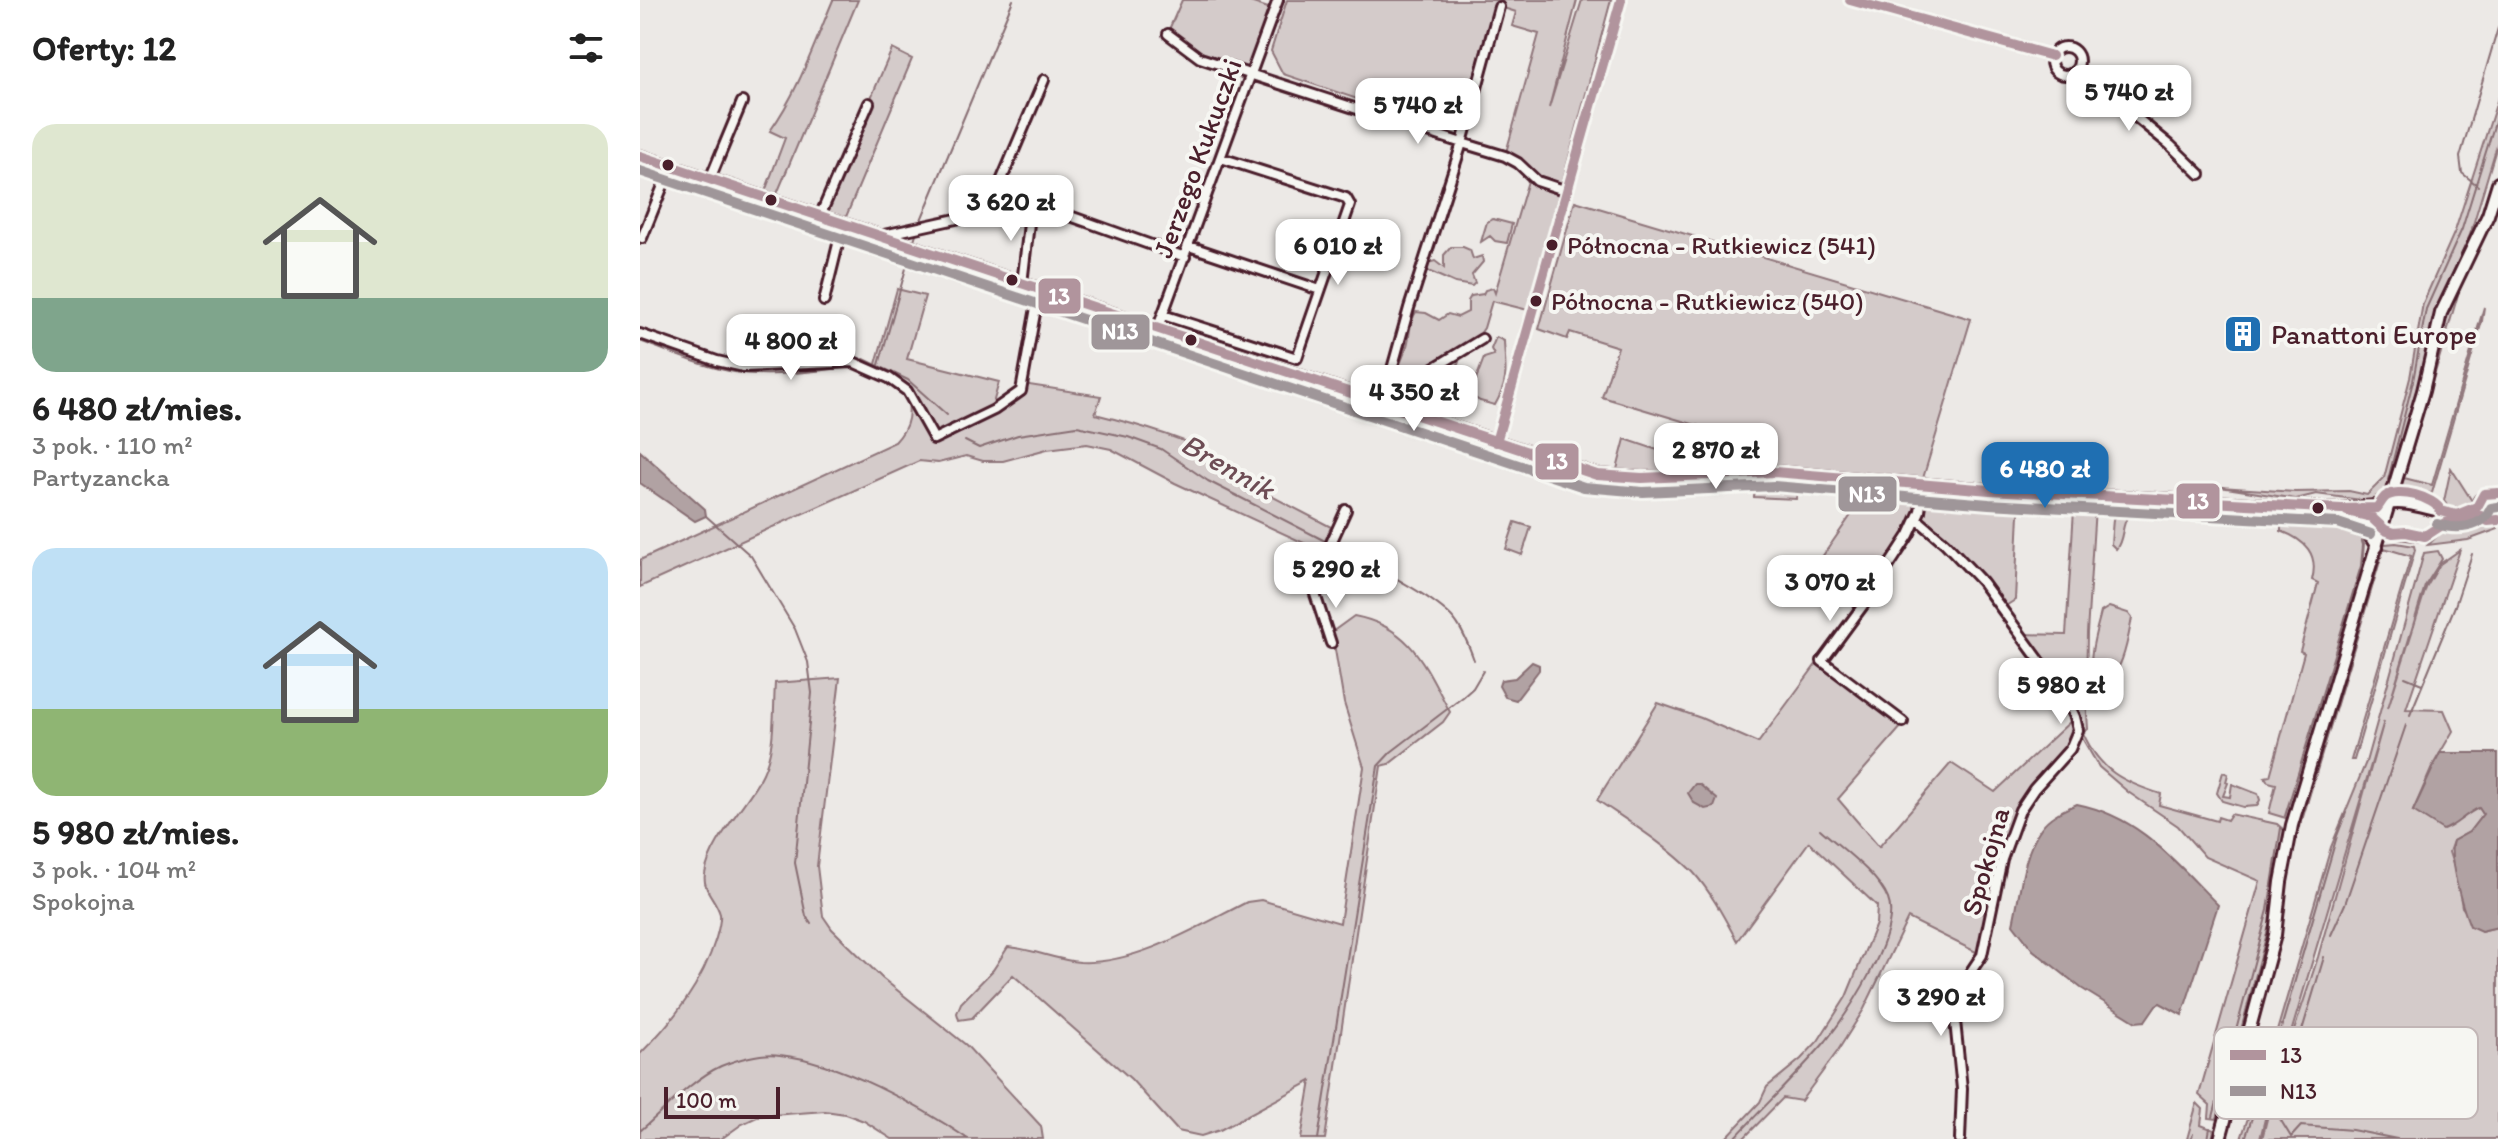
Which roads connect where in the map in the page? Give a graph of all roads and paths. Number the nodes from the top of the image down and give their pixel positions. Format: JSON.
{"nodes":[{"id":1,"x":1278,"y":0,"type":"edge"},
{"id":2,"x":1621,"y":0,"type":"edge"},
{"id":3,"x":1850,"y":0,"type":"edge"},
{"id":4,"x":1499,"y":7,"type":"dead end"},
{"id":5,"x":1168,"y":34,"type":"dead end"},
{"id":6,"x":2052,"y":56,"type":"junction"},
{"id":7,"x":2077,"y":69,"type":"junction"},
{"id":8,"x":1251,"y":74,"type":"junction"},
{"id":9,"x":1044,"y":80,"type":"dead end"},
{"id":10,"x":742,"y":102,"type":"dead end"},
{"id":11,"x":869,"y":103,"type":"dead end"},
{"id":12,"x":1462,"y":143,"type":"junction"},
{"id":13,"x":640,"y":156,"type":"edge"},
{"id":14,"x":1221,"y":158,"type":"junction"},
{"id":15,"x":671,"y":166,"type":"junction"},
{"id":16,"x":2200,"y":174,"type":"dead end"},
{"id":17,"x":710,"y":179,"type":"junction"},
{"id":18,"x":2498,"y":183,"type":"edge"},
{"id":19,"x":1567,"y":191,"type":"junction"},
{"id":20,"x":1031,"y":206,"type":"junction"},
{"id":21,"x":988,"y":212,"type":"junction"},
{"id":22,"x":820,"y":216,"type":"junction"},
{"id":23,"x":843,"y":224,"type":"junction"},
{"id":24,"x":878,"y":236,"type":"junction"},
{"id":25,"x":642,"y":238,"type":"dead end"},
{"id":26,"x":1189,"y":246,"type":"junction"},
{"id":27,"x":1185,"y":257,"type":"junction"},
{"id":28,"x":1022,"y":284,"type":"junction"},
{"id":29,"x":1320,"y":290,"type":"junction"},
{"id":30,"x":1039,"y":291,"type":"junction"},
{"id":31,"x":824,"y":301,"type":"dead end"},
{"id":32,"x":1163,"y":315,"type":"junction"},
{"id":33,"x":1157,"y":330,"type":"junction"},
{"id":34,"x":640,"y":334,"type":"edge"},
{"id":35,"x":1482,"y":339,"type":"dead end"},
{"id":36,"x":1384,"y":401,"type":"junction"},
{"id":37,"x":1496,"y":442,"type":"junction"},
{"id":38,"x":1924,"y":485,"type":"junction"},
{"id":39,"x":2498,"y":493,"type":"edge"},
{"id":40,"x":2388,"y":505,"type":"junction"},
{"id":41,"x":2321,"y":508,"type":"junction"},
{"id":42,"x":2341,"y":509,"type":"junction"},
{"id":43,"x":1346,"y":510,"type":"dead end"},
{"id":44,"x":2479,"y":512,"type":"junction"},
{"id":45,"x":1917,"y":519,"type":"junction"},
{"id":46,"x":2498,"y":520,"type":"edge"},
{"id":47,"x":2379,"y":524,"type":"junction"},
{"id":48,"x":2377,"y":547,"type":"junction"},
{"id":49,"x":1331,"y":643,"type":"dead end"},
{"id":50,"x":1903,"y":722,"type":"dead end"},
{"id":51,"x":2250,"y":1027,"type":"edge"},
{"id":52,"x":2225,"y":1119,"type":"edge"},
{"id":53,"x":1960,"y":1139,"type":"edge"},
{"id":54,"x":2220,"y":1139,"type":"edge"}],
"edges":[{"from":1,"to":8,"type":"street","name":"Jerzego Kukuczki"},
{"from":2,"to":19,"type":"street"},
{"from":3,"to":6,"type":"street"},
{"from":4,"to":12,"type":"street"},
{"from":5,"to":8,"type":"street"},
{"from":6,"to":7,"type":"street"},
{"from":6,"to":7,"type":"street"},
{"from":7,"to":16,"type":"street"},
{"from":8,"to":12,"type":"street"},
{"from":8,"to":14,"type":"street","name":"Jerzego Kukuczki"},
{"from":9,"to":21,"type":"street"},
{"from":10,"to":17,"type":"street"},
{"from":11,"to":22,"type":"street"},
{"from":12,"to":19,"type":"street"},
{"from":12,"to":36,"type":"street"},
{"from":13,"to":15,"type":"main road"},
{"from":14,"to":26,"type":"street","name":"Jerzego Kukuczki"},
{"from":14,"to":29,"type":"street"},
{"from":15,"to":17,"type":"main road"},
{"from":15,"to":25,"type":"street"},
{"from":17,"to":22,"type":"main road"},
{"from":18,"to":40,"type":"main road"},
{"from":19,"to":37,"type":"street"},
{"from":20,"to":21,"type":"street"},
{"from":20,"to":27,"type":"street"},
{"from":20,"to":28,"type":"street"},
{"from":21,"to":24,"type":"street"},
{"from":22,"to":23,"type":"main road"},
{"from":23,"to":24,"type":"main road"},
{"from":23,"to":31,"type":"street"},
{"from":24,"to":28,"type":"main road"},
{"from":26,"to":27,"type":"street","name":"Jerzego Kukuczki"},
{"from":26,"to":29,"type":"street"},
{"from":27,"to":32,"type":"street","name":"Jerzego Kukuczki"},
{"from":28,"to":30,"type":"main road"},
{"from":29,"to":32,"type":"street"},
{"from":30,"to":33,"type":"main road"},
{"from":30,"to":34,"type":"street"},
{"from":32,"to":33,"type":"street","name":"Jerzego Kukuczki"},
{"from":33,"to":36,"type":"main road"},
{"from":35,"to":36,"type":"street"},
{"from":36,"to":37,"type":"main road"},
{"from":37,"to":38,"type":"main road"},
{"from":38,"to":41,"type":"main road"},
{"from":38,"to":45,"type":"street"},
{"from":39,"to":44,"type":"street"},
{"from":40,"to":42,"type":"main road"},
{"from":40,"to":44,"type":"street"},
{"from":40,"to":47,"type":"main road"},
{"from":41,"to":42,"type":"main road"},
{"from":41,"to":48,"type":"main road"},
{"from":42,"to":47,"type":"main road"},
{"from":43,"to":49,"type":"street"},
{"from":44,"to":46,"type":"street"},
{"from":44,"to":47,"type":"street"},
{"from":45,"to":50,"type":"street"},
{"from":45,"to":53,"type":"street","name":"Spokojna"},
{"from":47,"to":48,"type":"main road"},
{"from":48,"to":51,"type":"main road"},
{"from":52,"to":54,"type":"main road"}]}
